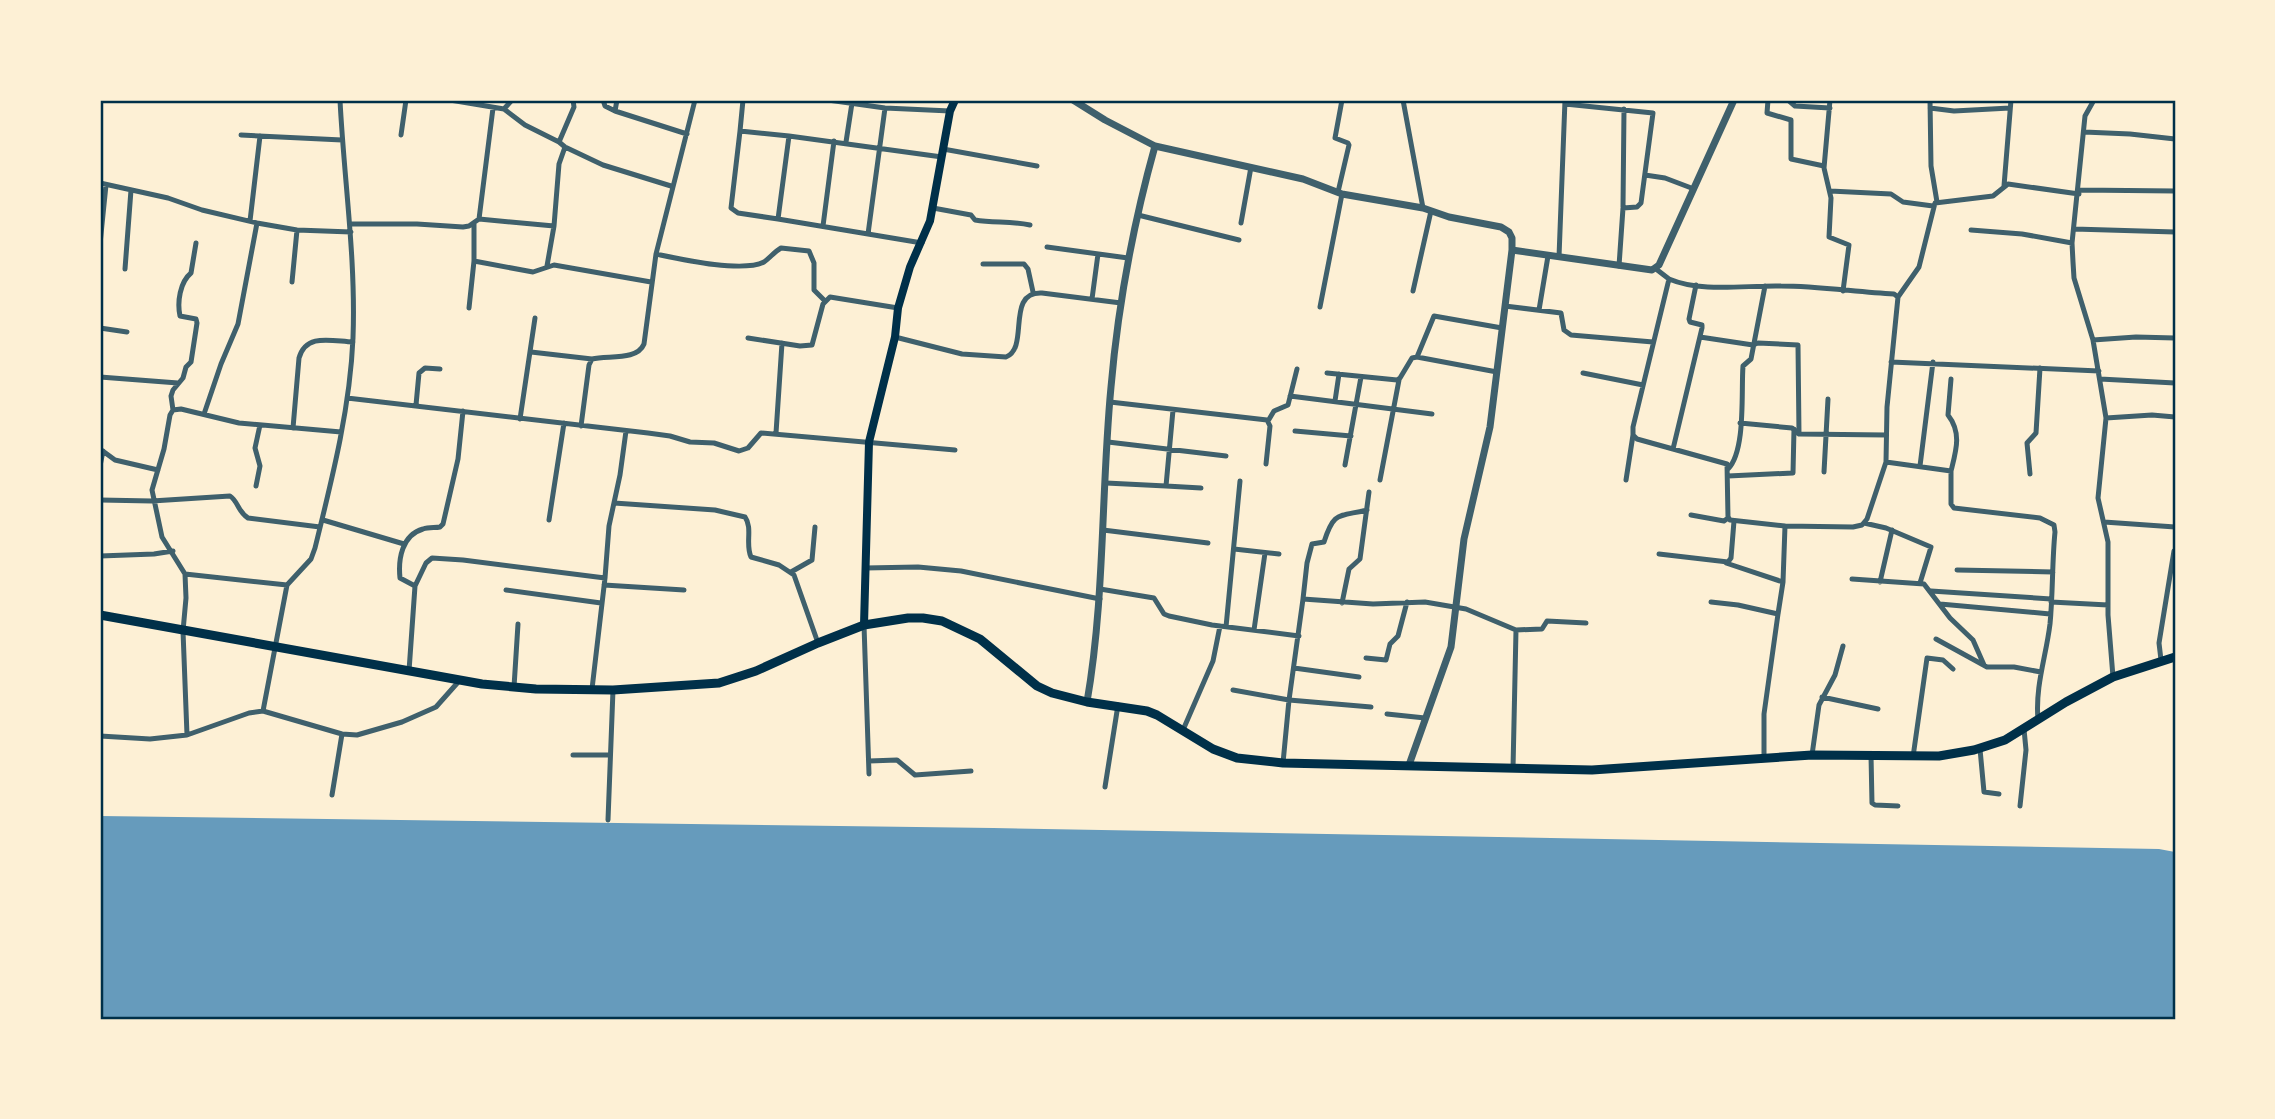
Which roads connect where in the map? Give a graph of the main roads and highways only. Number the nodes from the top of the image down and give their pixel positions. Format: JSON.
{"nodes":[{"id":1,"x":955,"y":100,"type":"edge"},
{"id":2,"x":100,"y":615,"type":"edge"},
{"id":3,"x":864,"y":625,"type":"junction"},
{"id":4,"x":2175,"y":657,"type":"edge"}],
"edges":[{"from":1,"to":3,"type":"main road"},
{"from":2,"to":3,"type":"main road"},
{"from":3,"to":4,"type":"main road"}]}
